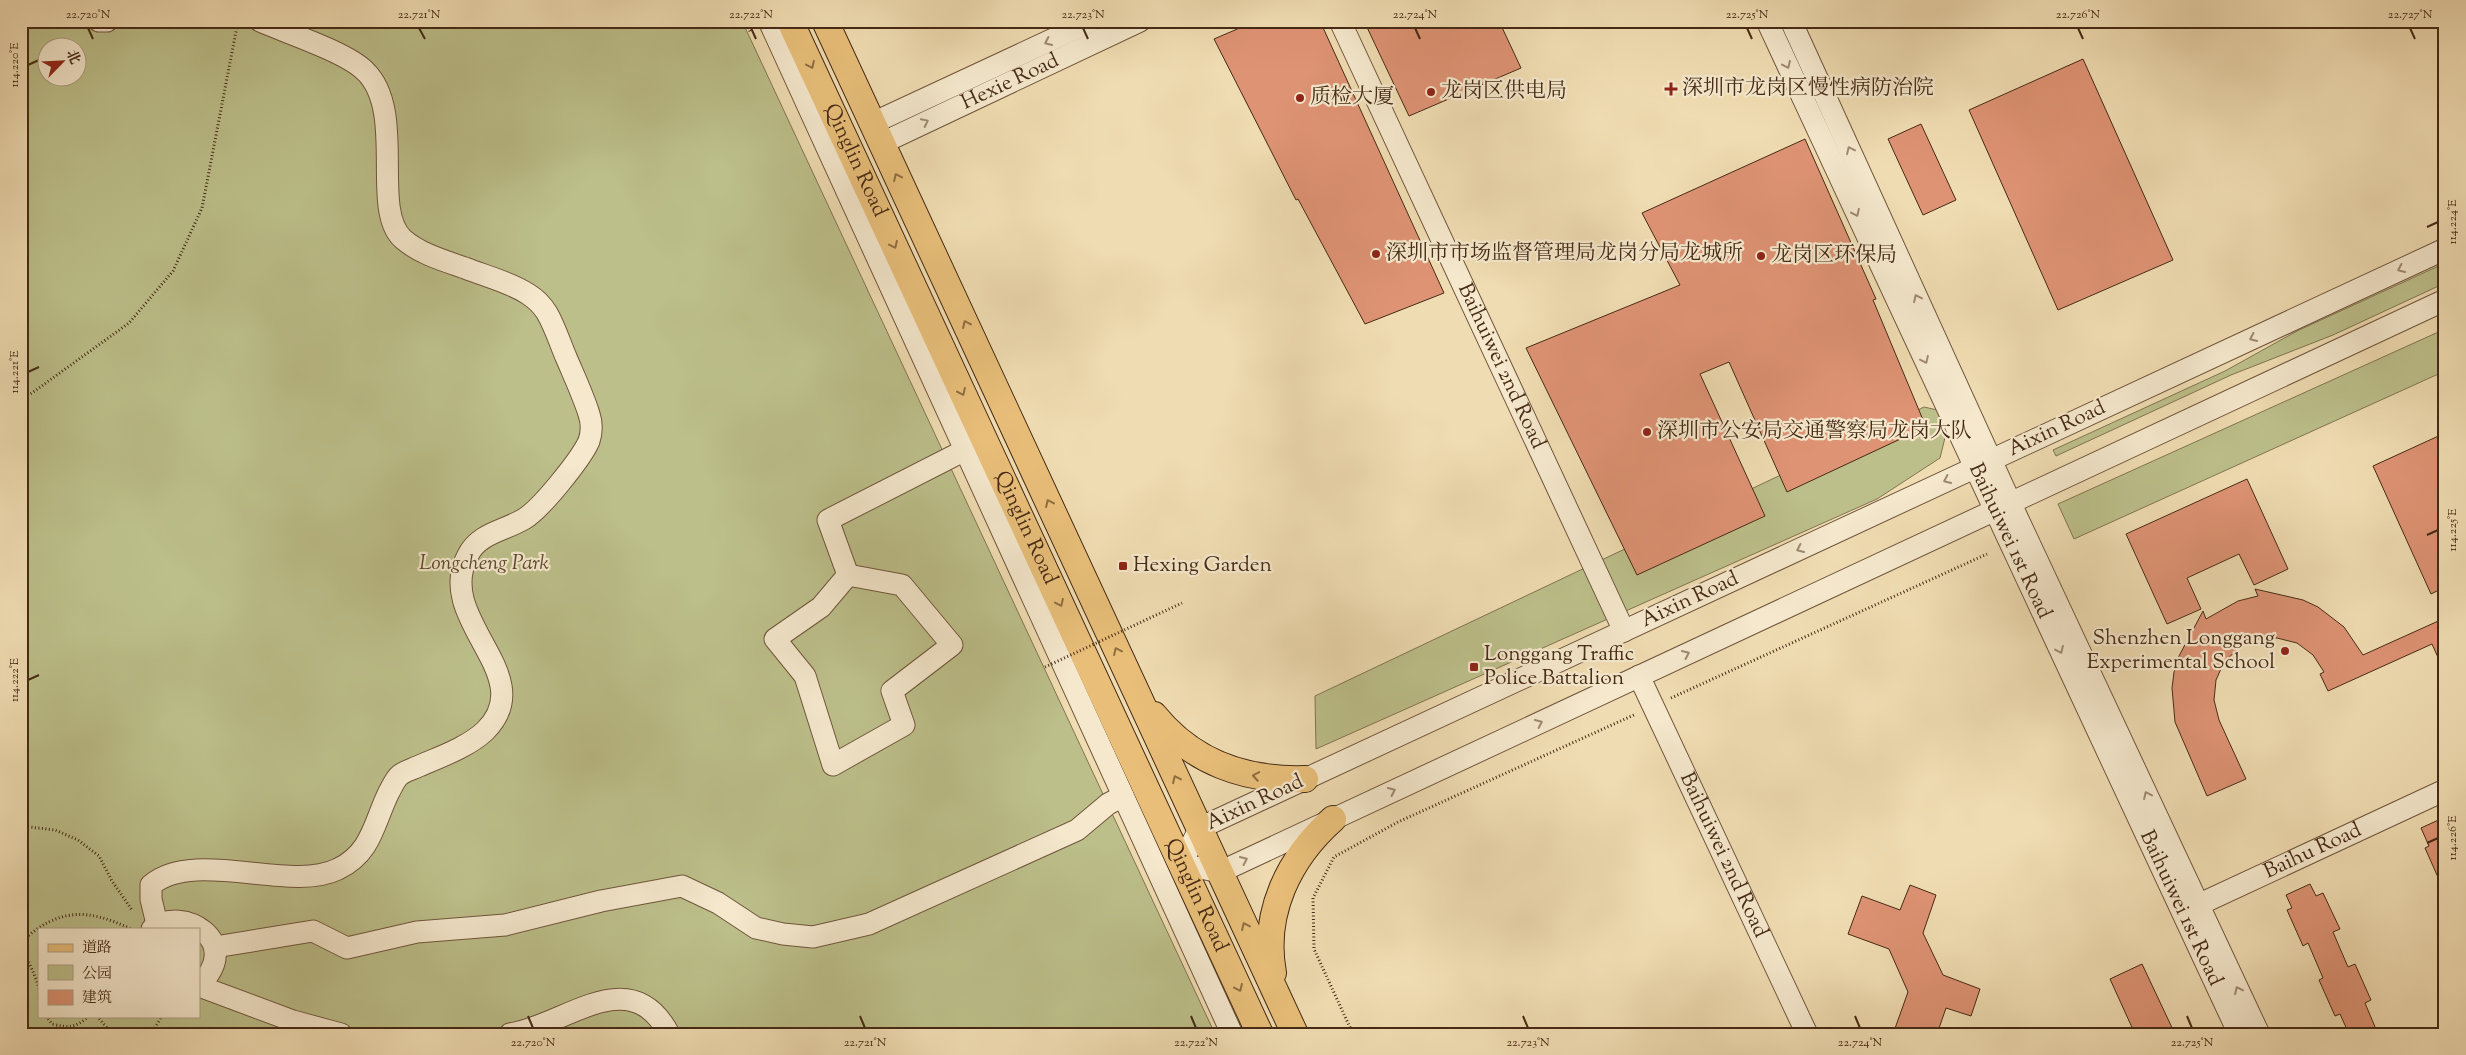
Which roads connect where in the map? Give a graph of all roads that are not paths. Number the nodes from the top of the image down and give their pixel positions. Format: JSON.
{"nodes":[{"id":1,"x":99,"y":21,"type":"edge"},
{"id":2,"x":107,"y":21,"type":"edge"},
{"id":3,"x":260,"y":21,"type":"edge"},
{"id":4,"x":769,"y":21,"type":"edge"},
{"id":5,"x":790,"y":21,"type":"edge"},
{"id":6,"x":825,"y":21,"type":"edge"},
{"id":7,"x":1092,"y":21,"type":"edge"},
{"id":8,"x":1140,"y":21,"type":"edge"},
{"id":9,"x":1340,"y":21,"type":"edge"},
{"id":10,"x":1767,"y":21,"type":"edge"},
{"id":11,"x":1791,"y":21,"type":"edge"},
{"id":12,"x":877,"y":133,"type":"junction"},
{"id":13,"x":2445,"y":249,"type":"edge"},
{"id":14,"x":2445,"y":300,"type":"edge"},
{"id":15,"x":975,"y":445,"type":"junction"},
{"id":16,"x":1983,"y":464,"type":"junction"},
{"id":17,"x":2003,"y":507,"type":"junction"},
{"id":18,"x":848,"y":575,"type":"junction"},
{"id":19,"x":1624,"y":631,"type":"junction"},
{"id":20,"x":1639,"y":676,"type":"junction"},
{"id":21,"x":1138,"y":695,"type":"junction"},
{"id":22,"x":1305,"y":779,"type":"junction"},
{"id":23,"x":2445,"y":790,"type":"edge"},
{"id":24,"x":1123,"y":796,"type":"junction"},
{"id":25,"x":1333,"y":819,"type":"junction"},
{"id":26,"x":1200,"y":828,"type":"junction"},
{"id":27,"x":1181,"y":864,"type":"junction"},
{"id":28,"x":1220,"y":872,"type":"junction"},
{"id":29,"x":2190,"y":908,"type":"junction"},
{"id":30,"x":155,"y":926,"type":"edge"},
{"id":31,"x":199,"y":928,"type":"edge"},
{"id":32,"x":200,"y":928,"type":"edge"},
{"id":33,"x":216,"y":946,"type":"junction"},
{"id":34,"x":200,"y":984,"type":"edge"},
{"id":35,"x":200,"y":985,"type":"edge"},
{"id":36,"x":1277,"y":996,"type":"junction"},
{"id":37,"x":341,"y":1034,"type":"edge"},
{"id":38,"x":510,"y":1034,"type":"edge"},
{"id":39,"x":669,"y":1034,"type":"edge"},
{"id":40,"x":1232,"y":1034,"type":"edge"},
{"id":41,"x":1260,"y":1034,"type":"edge"},
{"id":42,"x":1295,"y":1034,"type":"edge"},
{"id":43,"x":1807,"y":1034,"type":"edge"},
{"id":44,"x":2239,"y":1034,"type":"edge"},
{"id":45,"x":2259,"y":1034,"type":"edge"}],
"edges":[{"from":1,"to":2,"type":"street"},
{"from":3,"to":30,"type":"street"},
{"from":4,"to":15,"type":"street"},
{"from":5,"to":15,"type":"main road","name":"Qinglin Road","one_way":true},
{"from":6,"to":12,"type":"main road","name":"Qinglin Road"},
{"from":7,"to":12,"type":"street","name":"Hexie Road","one_way":true},
{"from":12,"to":8,"type":"street","name":"Hexie Road","one_way":true},
{"from":9,"to":19,"type":"street","name":"Baihuiwei 2nd Road"},
{"from":10,"to":16,"type":"street","name":"Baihuiwei 1st Road","one_way":true},
{"from":16,"to":11,"type":"street","name":"Baihuiwei 1st Road","one_way":true},
{"from":21,"to":12,"type":"main road","name":"Qinglin Road","one_way":true},
{"from":13,"to":16,"type":"street","name":"Aixin Road","one_way":true},
{"from":14,"to":17,"type":"street"},
{"from":15,"to":18,"type":"street"},
{"from":15,"to":24,"type":"street"},
{"from":15,"to":27,"type":"main road","name":"Qinglin Road","one_way":true},
{"from":16,"to":17,"type":"street","name":"Baihuiwei 1st Road"},
{"from":16,"to":19,"type":"street","name":"Aixin Road","one_way":true},
{"from":20,"to":17,"type":"street","one_way":true},
{"from":17,"to":29,"type":"street","name":"Baihuiwei 1st Road"},
{"from":18,"to":18,"type":"street"},
{"from":19,"to":22,"type":"street","name":"Aixin Road"},
{"from":25,"to":20,"type":"street","one_way":true},
{"from":20,"to":43,"type":"street","name":"Baihuiwei 2nd Road"},
{"from":22,"to":21,"type":"main road","one_way":true},
{"from":26,"to":21,"type":"main road","name":"Qinglin Road","one_way":true},
{"from":22,"to":26,"type":"street","name":"Aixin Road"},
{"from":23,"to":29,"type":"street","name":"Baihu Road"},
{"from":24,"to":33,"type":"street"},
{"from":24,"to":40,"type":"street"},
{"from":28,"to":25,"type":"street","one_way":true},
{"from":25,"to":36,"type":"main road"},
{"from":26,"to":27,"type":"street","name":"Aixin Road"},
{"from":26,"to":28,"type":"main road","name":"Qinglin Road"},
{"from":27,"to":28,"type":"street"},
{"from":27,"to":41,"type":"main road","name":"Qinglin Road","one_way":true},
{"from":36,"to":28,"type":"main road","name":"Qinglin Road","one_way":true},
{"from":29,"to":44,"type":"street","name":"Baihuiwei 1st Road"},
{"from":45,"to":29,"type":"street","name":"Baihuiwei 1st Road","one_way":true},
{"from":30,"to":31,"type":"street"},
{"from":32,"to":33,"type":"street"},
{"from":33,"to":34,"type":"street"},
{"from":35,"to":37,"type":"street"},
{"from":36,"to":42,"type":"main road","name":"Qinglin Road"},
{"from":38,"to":39,"type":"street"}]}
